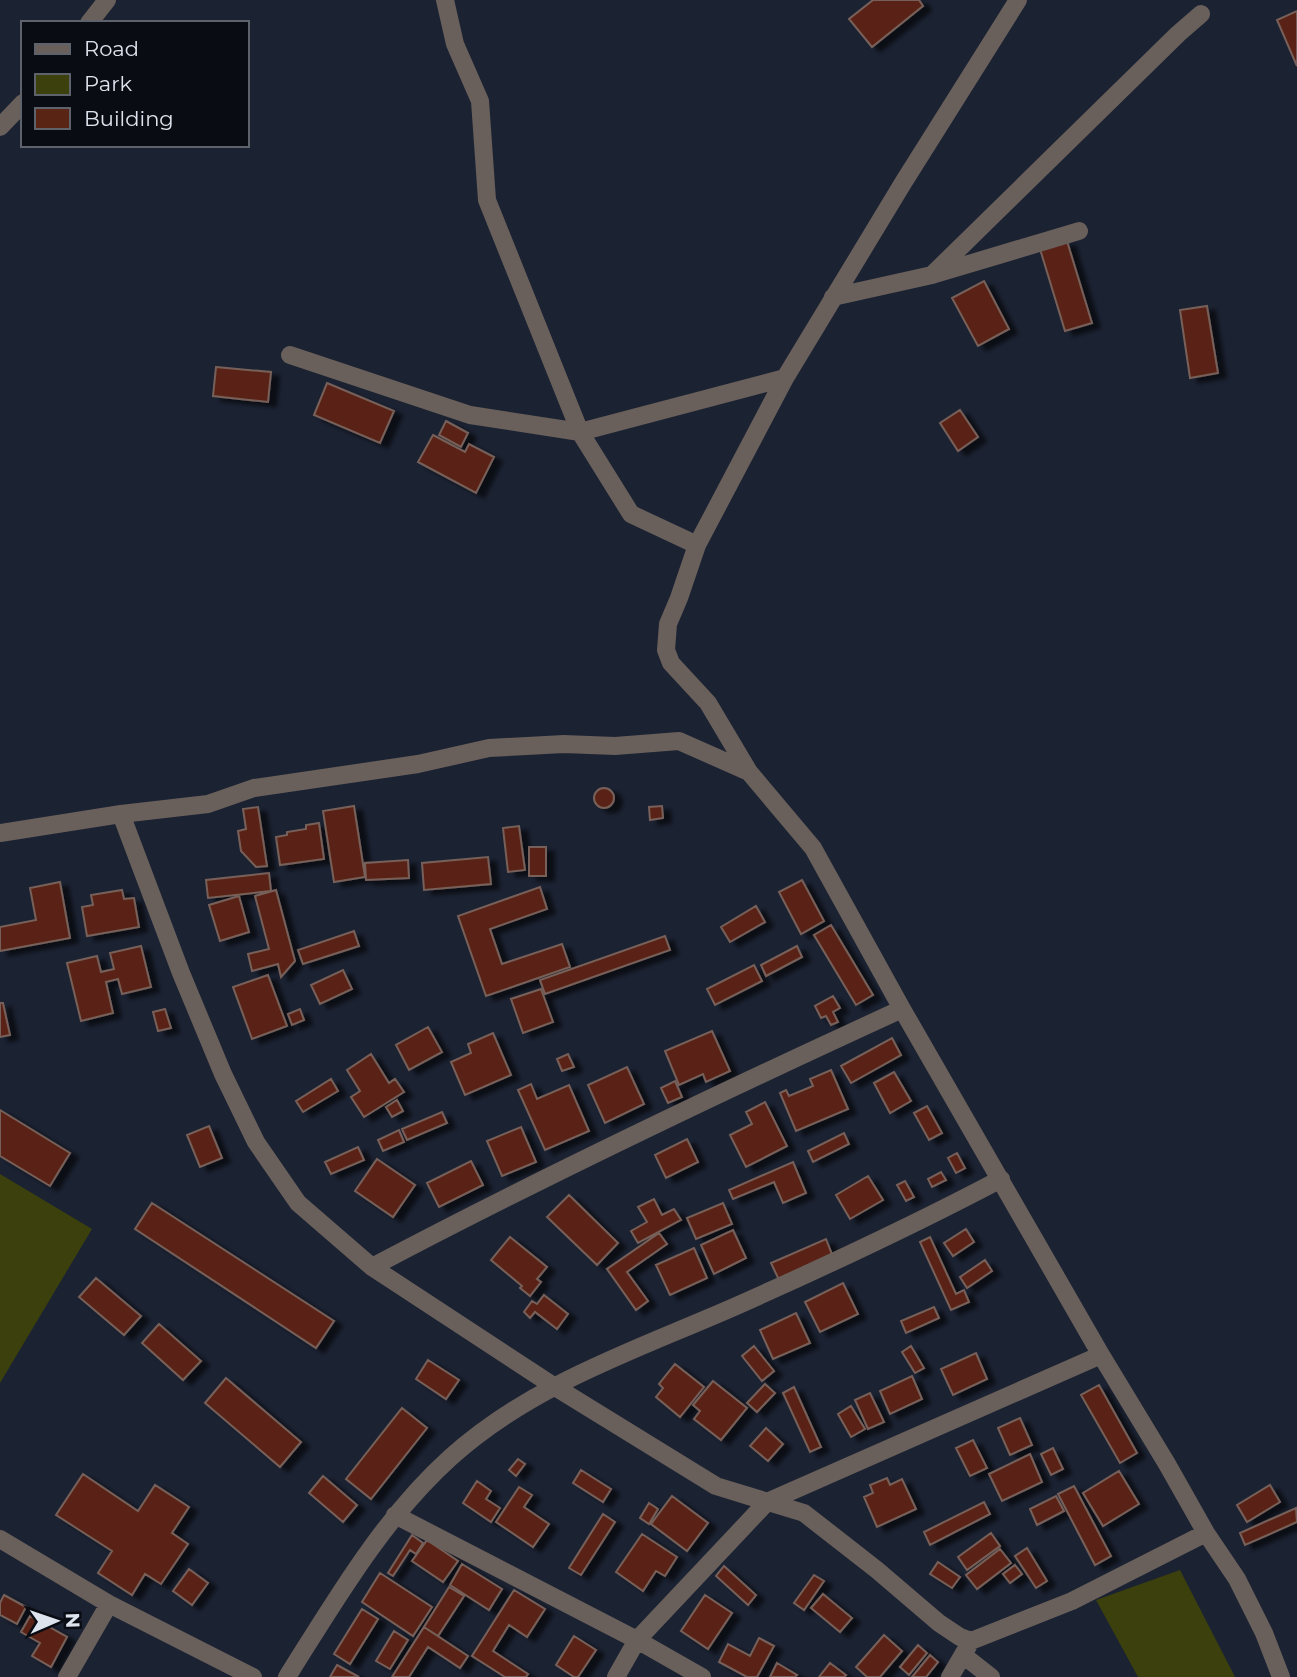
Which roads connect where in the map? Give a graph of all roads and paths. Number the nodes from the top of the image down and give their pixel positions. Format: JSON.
{"nodes":[{"id":1,"x":107,"y":0,"type":"edge"},
{"id":2,"x":446,"y":0,"type":"edge"},
{"id":3,"x":1018,"y":0,"type":"edge"},
{"id":4,"x":1201,"y":14,"type":"dead end"},
{"id":5,"x":91,"y":21,"type":"edge"},
{"id":6,"x":21,"y":105,"type":"edge"},
{"id":7,"x":0,"y":127,"type":"edge"},
{"id":8,"x":1079,"y":231,"type":"dead end"},
{"id":9,"x":932,"y":275,"type":"junction"},
{"id":10,"x":833,"y":297,"type":"junction"},
{"id":11,"x":290,"y":355,"type":"dead end"},
{"id":12,"x":785,"y":379,"type":"junction"},
{"id":13,"x":580,"y":432,"type":"junction"},
{"id":14,"x":697,"y":545,"type":"junction"},
{"id":15,"x":749,"y":772,"type":"junction"},
{"id":16,"x":121,"y":814,"type":"junction"},
{"id":17,"x":0,"y":833,"type":"edge"},
{"id":18,"x":902,"y":1009,"type":"junction"},
{"id":19,"x":1001,"y":1179,"type":"junction"},
{"id":20,"x":372,"y":1267,"type":"junction"},
{"id":21,"x":1101,"y":1356,"type":"junction"},
{"id":22,"x":552,"y":1385,"type":"junction"},
{"id":23,"x":767,"y":1502,"type":"junction"},
{"id":24,"x":396,"y":1516,"type":"junction"},
{"id":25,"x":1206,"y":1533,"type":"junction"},
{"id":26,"x":0,"y":1539,"type":"edge"},
{"id":27,"x":108,"y":1604,"type":"junction"},
{"id":28,"x":637,"y":1640,"type":"junction"},
{"id":29,"x":967,"y":1648,"type":"junction"},
{"id":30,"x":67,"y":1677,"type":"edge"},
{"id":31,"x":253,"y":1677,"type":"edge"},
{"id":32,"x":287,"y":1677,"type":"edge"},
{"id":33,"x":616,"y":1677,"type":"edge"},
{"id":34,"x":702,"y":1677,"type":"edge"},
{"id":35,"x":950,"y":1677,"type":"edge"},
{"id":36,"x":991,"y":1677,"type":"edge"},
{"id":37,"x":1281,"y":1677,"type":"edge"}],
"edges":[{"from":1,"to":5,"type":"street"},
{"from":2,"to":13,"type":"street"},
{"from":3,"to":10,"type":"street"},
{"from":4,"to":9,"type":"street"},
{"from":6,"to":7,"type":"street"},
{"from":8,"to":9,"type":"street"},
{"from":9,"to":10,"type":"street"},
{"from":10,"to":12,"type":"street"},
{"from":11,"to":13,"type":"street"},
{"from":12,"to":13,"type":"street"},
{"from":12,"to":14,"type":"street"},
{"from":13,"to":14,"type":"street"},
{"from":14,"to":15,"type":"street"},
{"from":15,"to":16,"type":"street"},
{"from":15,"to":18,"type":"street"},
{"from":16,"to":17,"type":"street"},
{"from":16,"to":20,"type":"street"},
{"from":18,"to":19,"type":"street"},
{"from":18,"to":20,"type":"street"},
{"from":19,"to":21,"type":"street"},
{"from":19,"to":22,"type":"street"},
{"from":20,"to":22,"type":"street"},
{"from":21,"to":23,"type":"street"},
{"from":21,"to":25,"type":"street"},
{"from":22,"to":23,"type":"street"},
{"from":22,"to":24,"type":"street"},
{"from":23,"to":28,"type":"street"},
{"from":23,"to":29,"type":"street"},
{"from":24,"to":28,"type":"street"},
{"from":24,"to":32,"type":"street"},
{"from":25,"to":29,"type":"street"},
{"from":25,"to":37,"type":"street"},
{"from":26,"to":27,"type":"street"},
{"from":27,"to":30,"type":"street"},
{"from":27,"to":31,"type":"street"},
{"from":28,"to":33,"type":"street"},
{"from":28,"to":34,"type":"street"},
{"from":29,"to":35,"type":"street"},
{"from":29,"to":36,"type":"street"}]}
